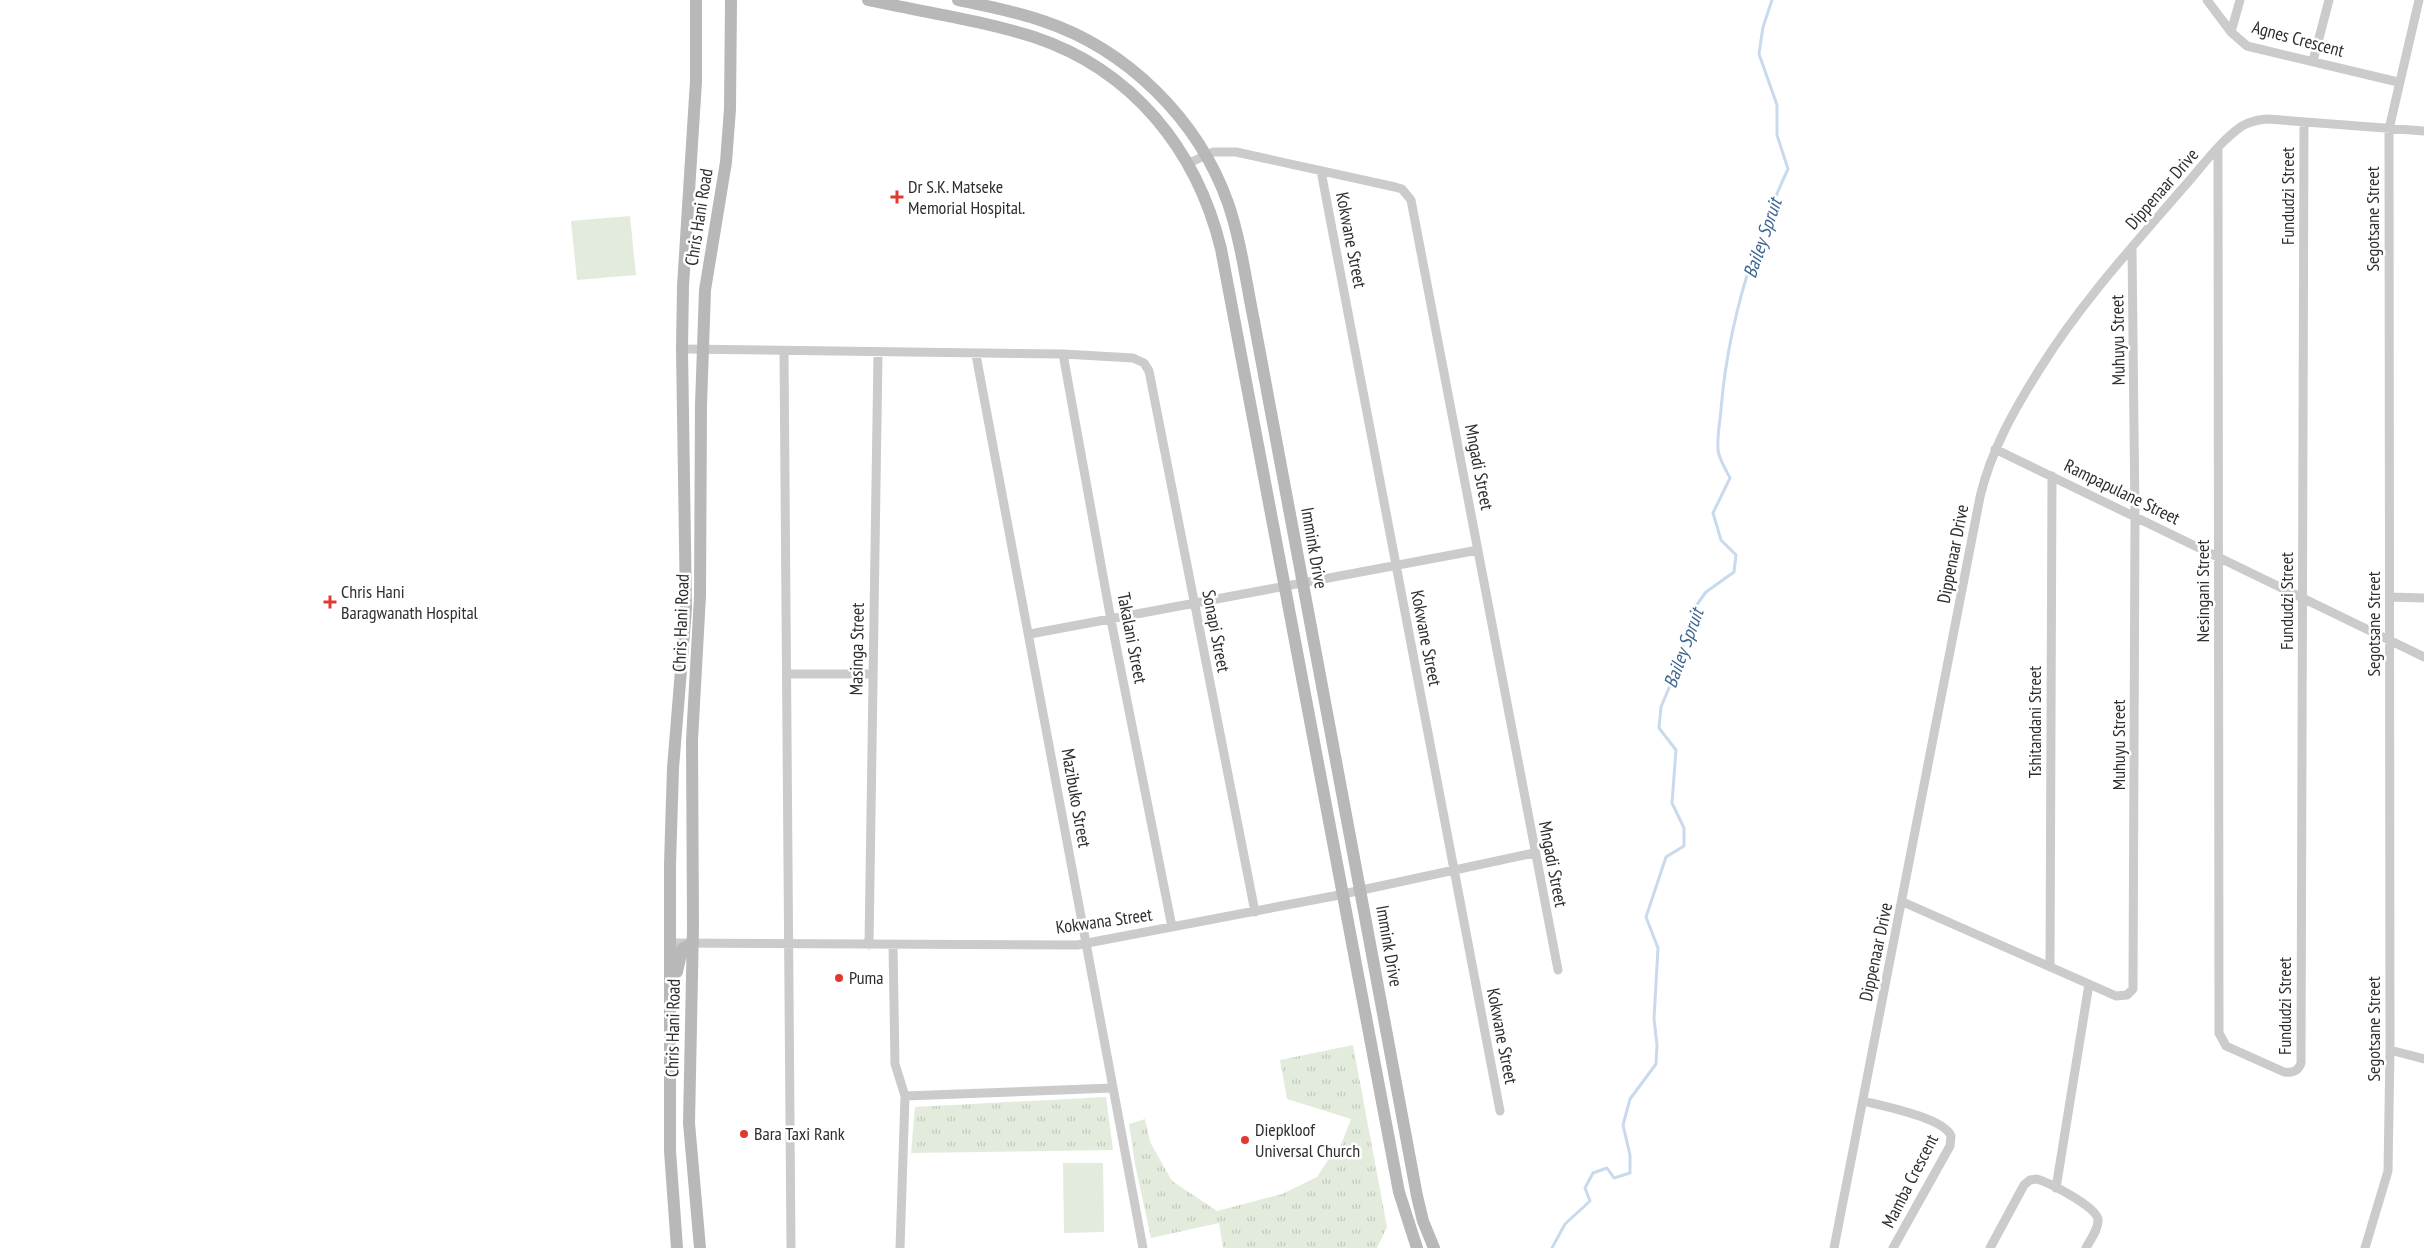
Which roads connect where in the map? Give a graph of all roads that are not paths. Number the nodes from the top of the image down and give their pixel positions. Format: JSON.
{"nodes":[{"id":1,"x":696,"y":0,"type":"edge"},
{"id":2,"x":731,"y":0,"type":"edge"},
{"id":3,"x":740,"y":0,"type":"edge"},
{"id":4,"x":868,"y":0,"type":"edge"},
{"id":5,"x":958,"y":0,"type":"edge"},
{"id":6,"x":2207,"y":0,"type":"edge"},
{"id":7,"x":2240,"y":0,"type":"edge"},
{"id":8,"x":2329,"y":0,"type":"edge"},
{"id":9,"x":2419,"y":0,"type":"edge"},
{"id":10,"x":731,"y":22,"type":"junction"},
{"id":11,"x":2231,"y":32,"type":"junction"},
{"id":12,"x":2313,"y":61,"type":"junction"},
{"id":13,"x":2398,"y":82,"type":"junction"},
{"id":14,"x":2304,"y":122,"type":"junction"},
{"id":15,"x":2389,"y":129,"type":"junction"},
{"id":16,"x":2424,"y":131,"type":"edge"},
{"id":17,"x":2218,"y":148,"type":"junction"},
{"id":18,"x":1204,"y":154,"type":"junction"},
{"id":19,"x":1189,"y":163,"type":"junction"},
{"id":20,"x":1321,"y":171,"type":"junction"},
{"id":21,"x":2132,"y":248,"type":"junction"},
{"id":22,"x":682,"y":350,"type":"junction"},
{"id":23,"x":702,"y":351,"type":"junction"},
{"id":24,"x":784,"y":352,"type":"junction"},
{"id":25,"x":878,"y":354,"type":"junction"},
{"id":26,"x":1063,"y":354,"type":"junction"},
{"id":27,"x":976,"y":355,"type":"junction"},
{"id":28,"x":1995,"y":449,"type":"junction"},
{"id":29,"x":2052,"y":476,"type":"junction"},
{"id":30,"x":2135,"y":517,"type":"junction"},
{"id":31,"x":1478,"y":550,"type":"junction"},
{"id":32,"x":2220,"y":558,"type":"junction"},
{"id":33,"x":1396,"y":566,"type":"junction"},
{"id":34,"x":1302,"y":582,"type":"junction"},
{"id":35,"x":1285,"y":585,"type":"junction"},
{"id":36,"x":2390,"y":597,"type":"junction"},
{"id":37,"x":2303,"y":598,"type":"junction"},
{"id":38,"x":2424,"y":598,"type":"edge"},
{"id":39,"x":1194,"y":604,"type":"junction"},
{"id":40,"x":1111,"y":620,"type":"junction"},
{"id":41,"x":1030,"y":634,"type":"junction"},
{"id":42,"x":2390,"y":641,"type":"junction"},
{"id":43,"x":2424,"y":657,"type":"edge"},
{"id":44,"x":787,"y":674,"type":"junction"},
{"id":45,"x":873,"y":674,"type":"junction"},
{"id":46,"x":1534,"y":853,"type":"junction"},
{"id":47,"x":1454,"y":872,"type":"junction"},
{"id":48,"x":1361,"y":890,"type":"junction"},
{"id":49,"x":1342,"y":894,"type":"junction"},
{"id":50,"x":1903,"y":902,"type":"junction"},
{"id":51,"x":1255,"y":912,"type":"junction"},
{"id":52,"x":1172,"y":927,"type":"junction"},
{"id":53,"x":671,"y":943,"type":"junction"},
{"id":54,"x":693,"y":943,"type":"junction"},
{"id":55,"x":787,"y":944,"type":"junction"},
{"id":56,"x":1087,"y":944,"type":"junction"},
{"id":57,"x":869,"y":945,"type":"junction"},
{"id":58,"x":893,"y":945,"type":"junction"},
{"id":59,"x":2050,"y":967,"type":"junction"},
{"id":60,"x":1558,"y":970,"type":"dead end"},
{"id":61,"x":2089,"y":984,"type":"junction"},
{"id":62,"x":671,"y":1030,"type":"junction"},
{"id":63,"x":2390,"y":1050,"type":"junction"},
{"id":64,"x":2424,"y":1059,"type":"edge"},
{"id":65,"x":2289,"y":1072,"type":"joint"},
{"id":66,"x":1112,"y":1088,"type":"junction"},
{"id":67,"x":905,"y":1096,"type":"junction"},
{"id":68,"x":1863,"y":1101,"type":"junction"},
{"id":69,"x":1500,"y":1111,"type":"dead end"},
{"id":70,"x":2056,"y":1188,"type":"junction"},
{"id":71,"x":678,"y":1248,"type":"edge"},
{"id":72,"x":700,"y":1248,"type":"edge"},
{"id":73,"x":791,"y":1248,"type":"edge"},
{"id":74,"x":900,"y":1248,"type":"edge"},
{"id":75,"x":1143,"y":1248,"type":"edge"},
{"id":76,"x":1417,"y":1248,"type":"edge"},
{"id":77,"x":1434,"y":1248,"type":"edge"},
{"id":78,"x":1834,"y":1248,"type":"edge"},
{"id":79,"x":1893,"y":1248,"type":"edge"},
{"id":80,"x":1990,"y":1248,"type":"edge"},
{"id":81,"x":2086,"y":1248,"type":"edge"},
{"id":82,"x":2365,"y":1248,"type":"edge"}],
"edges":[{"from":1,"to":22,"type":"main road","name":"Chris Hani Road"},
{"from":2,"to":10,"type":"main road","name":"Chris Hani Road"},
{"from":3,"to":10,"type":"main road"},
{"from":4,"to":19,"type":"main road","name":"Immink Drive"},
{"from":5,"to":18,"type":"main road","name":"Immink Drive"},
{"from":6,"to":11,"type":"street","name":"Agnes Crescent"},
{"from":7,"to":11,"type":"street"},
{"from":8,"to":12,"type":"street"},
{"from":9,"to":13,"type":"street","name":"Segotsane Street"},
{"from":10,"to":23,"type":"main road","name":"Chris Hani Road"},
{"from":11,"to":12,"type":"street","name":"Agnes Crescent"},
{"from":12,"to":13,"type":"street","name":"Agnes Crescent"},
{"from":13,"to":15,"type":"street","name":"Segotsane Street"},
{"from":14,"to":15,"type":"street","name":"Dippenaar Drive"},
{"from":14,"to":17,"type":"street","name":"Dippenaar Drive"},
{"from":14,"to":37,"type":"street","name":"Fundudzi Street"},
{"from":15,"to":16,"type":"street","name":"Dippenaar Drive"},
{"from":15,"to":36,"type":"street","name":"Segotsane Street"},
{"from":17,"to":21,"type":"street","name":"Dippenaar Drive"},
{"from":17,"to":32,"type":"street","name":"Nesingani Street"},
{"from":18,"to":19,"type":"street","name":"Mngadi Street"},
{"from":18,"to":20,"type":"street","name":"Mngadi Street"},
{"from":18,"to":34,"type":"main road","name":"Immink Drive"},
{"from":19,"to":35,"type":"main road","name":"Immink Drive"},
{"from":20,"to":31,"type":"street","name":"Mngadi Street"},
{"from":20,"to":33,"type":"street","name":"Kokwane Street"},
{"from":21,"to":28,"type":"street","name":"Dippenaar Drive"},
{"from":21,"to":30,"type":"street","name":"Muhuyu Street"},
{"from":22,"to":23,"type":"street"},
{"from":22,"to":53,"type":"main road","name":"Chris Hani Road"},
{"from":23,"to":24,"type":"street"},
{"from":23,"to":54,"type":"main road","name":"Chris Hani Road"},
{"from":24,"to":25,"type":"street"},
{"from":24,"to":44,"type":"street"},
{"from":25,"to":27,"type":"street"},
{"from":25,"to":45,"type":"street","name":"Masinga Street"},
{"from":26,"to":27,"type":"street"},
{"from":26,"to":39,"type":"street","name":"Sonapi Street"},
{"from":26,"to":40,"type":"street","name":"Takalani Street"},
{"from":27,"to":41,"type":"street","name":"Mazibuko Street"},
{"from":28,"to":29,"type":"street","name":"Rampapulane Street"},
{"from":28,"to":50,"type":"street","name":"Dippenaar Drive"},
{"from":29,"to":30,"type":"street","name":"Rampapulane Street"},
{"from":29,"to":59,"type":"street","name":"Tshitandani Street"},
{"from":30,"to":32,"type":"street","name":"Rampapulane Street"},
{"from":30,"to":61,"type":"street","name":"Muhuyu Street"},
{"from":31,"to":33,"type":"street"},
{"from":31,"to":46,"type":"street","name":"Mngadi Street"},
{"from":32,"to":37,"type":"street","name":"Rampapulane Street"},
{"from":32,"to":65,"type":"street","name":"Nesingani Street"},
{"from":33,"to":34,"type":"street"},
{"from":33,"to":47,"type":"street","name":"Kokwane Street"},
{"from":34,"to":35,"type":"street"},
{"from":34,"to":48,"type":"main road","name":"Immink Drive"},
{"from":35,"to":39,"type":"street"},
{"from":35,"to":49,"type":"main road","name":"Immink Drive"},
{"from":36,"to":38,"type":"street"},
{"from":36,"to":42,"type":"street","name":"Segotsane Street"},
{"from":37,"to":42,"type":"street","name":"Rampapulane Street"},
{"from":37,"to":65,"type":"street","name":"Fundudzi Street"},
{"from":39,"to":40,"type":"street"},
{"from":39,"to":51,"type":"street","name":"Sonapi Street"},
{"from":40,"to":41,"type":"street"},
{"from":40,"to":52,"type":"street","name":"Takalani Street"},
{"from":41,"to":56,"type":"street","name":"Mazibuko Street"},
{"from":42,"to":43,"type":"street","name":"Rampapulane Street"},
{"from":42,"to":63,"type":"street","name":"Segotsane Street"},
{"from":44,"to":45,"type":"street"},
{"from":44,"to":55,"type":"street"},
{"from":45,"to":57,"type":"street","name":"Masinga Street"},
{"from":46,"to":47,"type":"street","name":"Kokwana Street"},
{"from":46,"to":60,"type":"street","name":"Mngadi Street"},
{"from":47,"to":48,"type":"street","name":"Kokwana Street"},
{"from":47,"to":69,"type":"street","name":"Kokwane Street"},
{"from":48,"to":49,"type":"street","name":"Kokwana Street"},
{"from":48,"to":77,"type":"main road","name":"Immink Drive"},
{"from":49,"to":51,"type":"street","name":"Kokwana Street"},
{"from":49,"to":76,"type":"main road","name":"Immink Drive"},
{"from":50,"to":59,"type":"street","name":"Muhuyu Street"},
{"from":50,"to":68,"type":"street","name":"Dippenaar Drive"},
{"from":51,"to":52,"type":"street","name":"Kokwana Street"},
{"from":52,"to":56,"type":"street","name":"Kokwana Street"},
{"from":53,"to":54,"type":"street","name":"Kokwana Street"},
{"from":53,"to":62,"type":"main road","name":"Chris Hani Road"},
{"from":54,"to":55,"type":"street","name":"Kokwana Street"},
{"from":54,"to":62,"type":"main road"},
{"from":54,"to":72,"type":"main road","name":"Chris Hani Road"},
{"from":55,"to":57,"type":"street","name":"Kokwana Street"},
{"from":55,"to":73,"type":"street"},
{"from":56,"to":58,"type":"street","name":"Kokwana Street"},
{"from":56,"to":66,"type":"street","name":"Mazibuko Street"},
{"from":57,"to":58,"type":"street","name":"Kokwana Street"},
{"from":58,"to":67,"type":"street"},
{"from":59,"to":61,"type":"street","name":"Muhuyu Street"},
{"from":61,"to":70,"type":"street"},
{"from":62,"to":71,"type":"main road","name":"Chris Hani Road"},
{"from":63,"to":64,"type":"street"},
{"from":63,"to":82,"type":"street","name":"Segotsane Street"},
{"from":66,"to":67,"type":"street"},
{"from":66,"to":75,"type":"street","name":"Mazibuko Street"},
{"from":67,"to":74,"type":"street"},
{"from":68,"to":78,"type":"street","name":"Dippenaar Drive"},
{"from":68,"to":79,"type":"street","name":"Mamba Crescent"},
{"from":70,"to":80,"type":"street"},
{"from":70,"to":81,"type":"street"}]}
